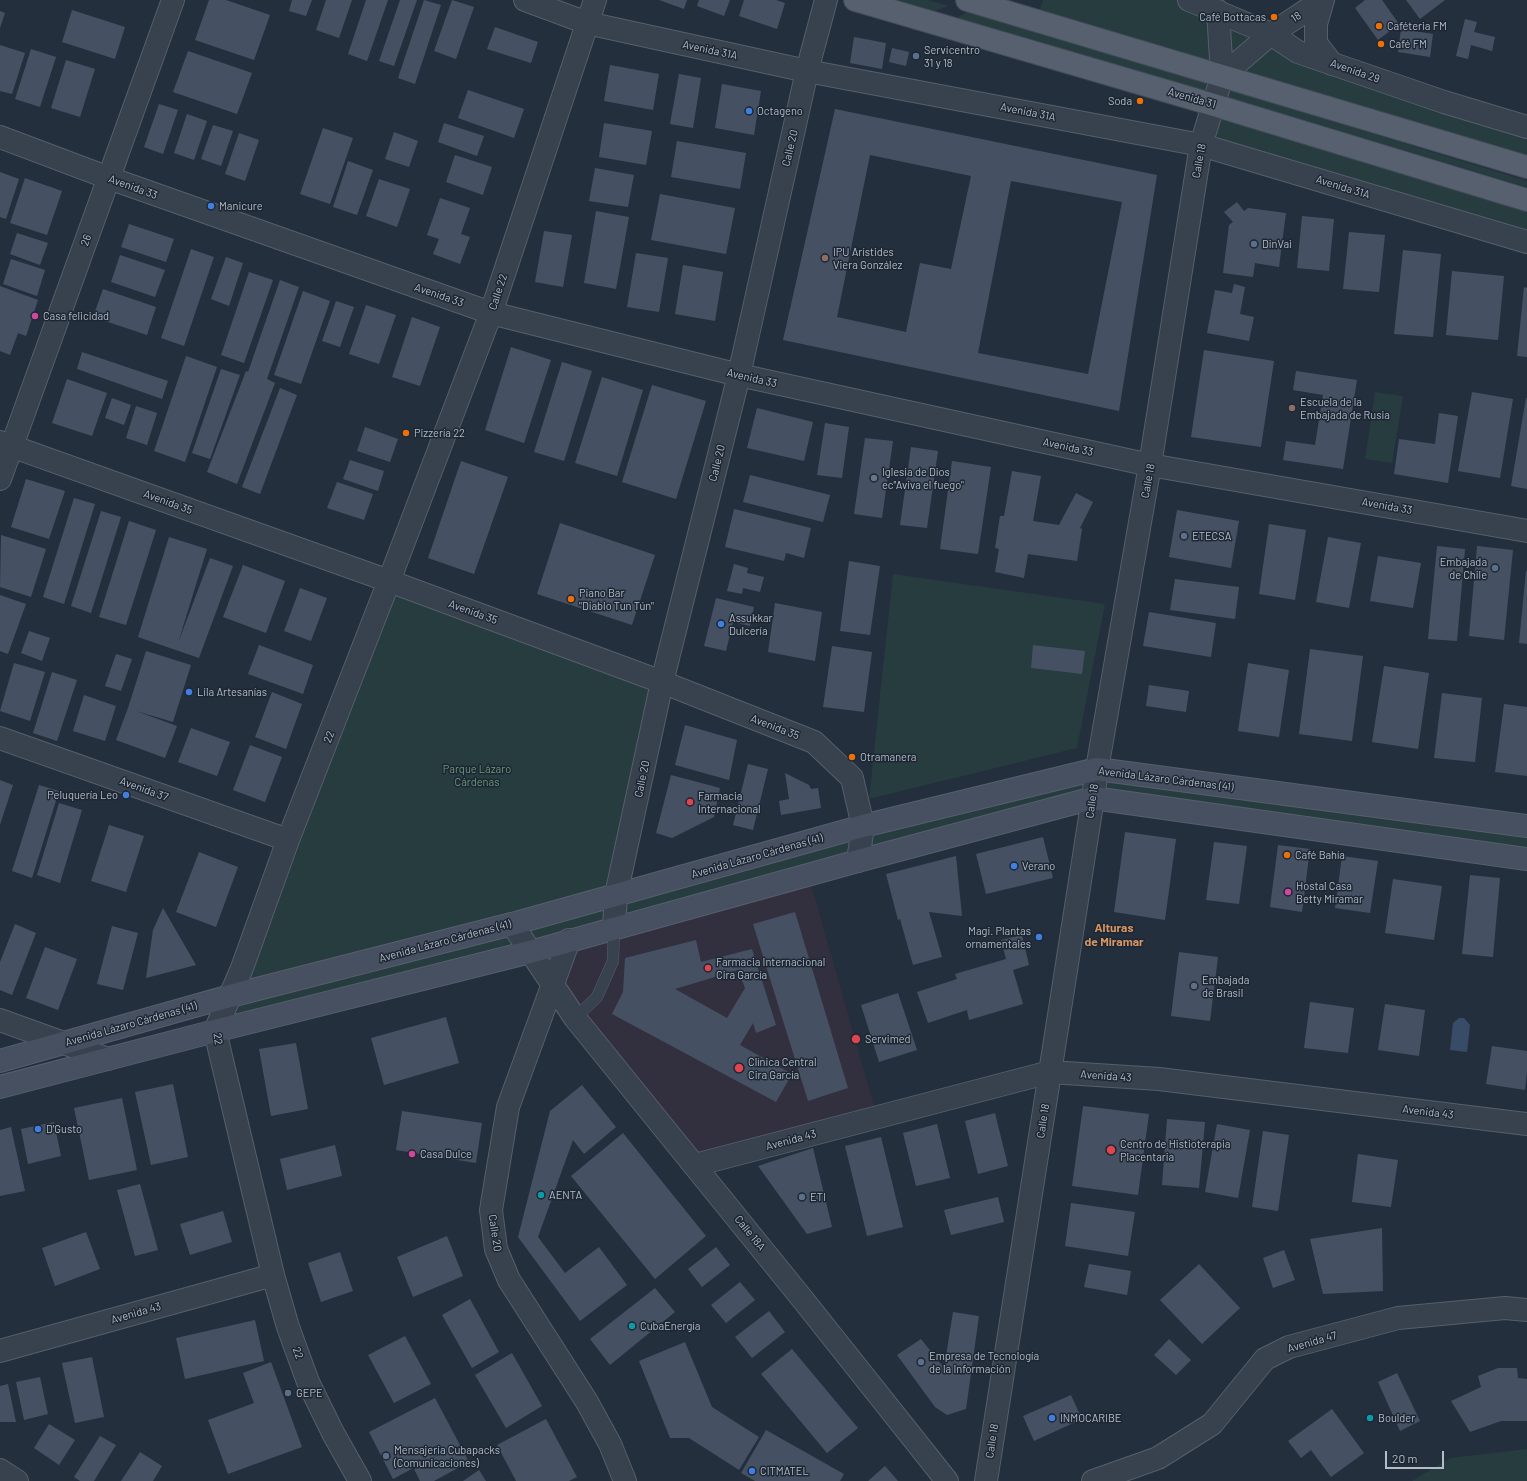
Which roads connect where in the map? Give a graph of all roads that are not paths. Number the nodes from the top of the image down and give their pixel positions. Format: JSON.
{"nodes":[{"id":1,"x":173,"y":0,"type":"edge"},
{"id":2,"x":525,"y":0,"type":"edge"},
{"id":3,"x":595,"y":0,"type":"edge"},
{"id":4,"x":826,"y":0,"type":"edge"},
{"id":5,"x":855,"y":0,"type":"edge"},
{"id":6,"x":1023,"y":0,"type":"edge"},
{"id":7,"x":1189,"y":0,"type":"edge"},
{"id":8,"x":1322,"y":0,"type":"edge"},
{"id":9,"x":972,"y":1,"type":"edge"},
{"id":10,"x":1218,"y":11,"type":"junction"},
{"id":11,"x":922,"y":19,"type":"junction"},
{"id":12,"x":1036,"y":21,"type":"junction"},
{"id":13,"x":587,"y":23,"type":"junction"},
{"id":14,"x":1271,"y":34,"type":"junction"},
{"id":15,"x":1332,"y":64,"type":"junction"},
{"id":16,"x":807,"y":71,"type":"junction"},
{"id":17,"x":1222,"y":76,"type":"junction"},
{"id":18,"x":1214,"y":105,"type":"junction"},
{"id":19,"x":1527,"y":127,"type":"edge"},
{"id":20,"x":0,"y":137,"type":"edge"},
{"id":21,"x":1202,"y":144,"type":"junction"},
{"id":22,"x":1527,"y":167,"type":"edge"},
{"id":23,"x":109,"y":178,"type":"junction"},
{"id":24,"x":1527,"y":200,"type":"edge"},
{"id":25,"x":1527,"y":242,"type":"edge"},
{"id":26,"x":491,"y":313,"type":"junction"},
{"id":27,"x":739,"y":375,"type":"junction"},
{"id":28,"x":6,"y":444,"type":"edge"},
{"id":29,"x":1150,"y":465,"type":"junction"},
{"id":30,"x":0,"y":479,"type":"edge"},
{"id":31,"x":1527,"y":531,"type":"edge"},
{"id":32,"x":389,"y":581,"type":"junction"},
{"id":33,"x":662,"y":682,"type":"junction"},
{"id":34,"x":0,"y":738,"type":"edge"},
{"id":35,"x":1097,"y":769,"type":"junction"},
{"id":36,"x":1093,"y":798,"type":"junction"},
{"id":37,"x":863,"y":826,"type":"junction"},
{"id":38,"x":1527,"y":826,"type":"edge"},
{"id":39,"x":288,"y":840,"type":"junction"},
{"id":40,"x":1527,"y":859,"type":"edge"},
{"id":41,"x":858,"y":861,"type":"junction"},
{"id":42,"x":616,"y":895,"type":"junction"},
{"id":43,"x":512,"y":924,"type":"junction"},
{"id":44,"x":614,"y":928,"type":"junction"},
{"id":45,"x":569,"y":940,"type":"junction"},
{"id":46,"x":530,"y":952,"type":"junction"},
{"id":47,"x":552,"y":985,"type":"junction"},
{"id":48,"x":230,"y":996,"type":"junction"},
{"id":49,"x":575,"y":1018,"type":"junction"},
{"id":50,"x":0,"y":1020,"type":"edge"},
{"id":51,"x":216,"y":1031,"type":"junction"},
{"id":52,"x":62,"y":1043,"type":"junction"},
{"id":53,"x":108,"y":1059,"type":"junction"},
{"id":54,"x":0,"y":1061,"type":"edge"},
{"id":55,"x":1050,"y":1072,"type":"junction"},
{"id":56,"x":0,"y":1087,"type":"edge"},
{"id":57,"x":1527,"y":1124,"type":"edge"},
{"id":58,"x":695,"y":1165,"type":"junction"},
{"id":59,"x":273,"y":1275,"type":"junction"},
{"id":60,"x":1527,"y":1310,"type":"edge"},
{"id":61,"x":0,"y":1352,"type":"edge"},
{"id":62,"x":0,"y":1470,"type":"edge"},
{"id":63,"x":17,"y":1481,"type":"edge"},
{"id":64,"x":360,"y":1481,"type":"edge"},
{"id":65,"x":625,"y":1481,"type":"edge"},
{"id":66,"x":947,"y":1481,"type":"edge"},
{"id":67,"x":986,"y":1481,"type":"edge"},
{"id":68,"x":1093,"y":1481,"type":"edge"}],
"edges":[{"from":1,"to":23,"type":"street","name":"26"},
{"from":2,"to":13,"type":"street","name":"Avenida 31A"},
{"from":3,"to":13,"type":"street","name":"Calle 22"},
{"from":4,"to":16,"type":"street","name":"Calle 20"},
{"from":5,"to":11,"type":"main road","name":"Avenida 31"},
{"from":6,"to":12,"type":"main road"},
{"from":7,"to":10,"type":"street","name":"Avenida 29"},
{"from":8,"to":14,"type":"street","name":"18"},
{"from":8,"to":15,"type":"street"},
{"from":9,"to":11,"type":"main road"},
{"from":9,"to":12,"type":"main road"},
{"from":10,"to":14,"type":"street","name":"Avenida 29"},
{"from":10,"to":17,"type":"street","name":"Calle 18"},
{"from":11,"to":18,"type":"main road","name":"Avenida 31"},
{"from":12,"to":17,"type":"main road"},
{"from":13,"to":16,"type":"street","name":"Avenida 31A"},
{"from":13,"to":26,"type":"street","name":"Calle 22"},
{"from":14,"to":15,"type":"street","name":"Avenida 29"},
{"from":14,"to":17,"type":"street"},
{"from":15,"to":19,"type":"street","name":"Avenida 29"},
{"from":16,"to":21,"type":"street","name":"Avenida 31A"},
{"from":16,"to":27,"type":"street","name":"Calle 20"},
{"from":17,"to":18,"type":"street","name":"Calle 18"},
{"from":17,"to":22,"type":"main road"},
{"from":18,"to":21,"type":"street","name":"Calle 18"},
{"from":18,"to":24,"type":"main road","name":"Avenida 31"},
{"from":20,"to":23,"type":"street","name":"Avenida 33"},
{"from":21,"to":25,"type":"street","name":"Avenida 31A"},
{"from":21,"to":29,"type":"street","name":"Calle 18"},
{"from":23,"to":26,"type":"street","name":"Avenida 33"},
{"from":23,"to":28,"type":"street","name":"26"},
{"from":26,"to":27,"type":"street","name":"Avenida 33"},
{"from":26,"to":32,"type":"street","name":"Calle 22"},
{"from":27,"to":29,"type":"street","name":"Avenida 33"},
{"from":27,"to":33,"type":"street","name":"Calle 20"},
{"from":28,"to":30,"type":"street","name":"26"},
{"from":28,"to":32,"type":"street","name":"Avenida 35"},
{"from":29,"to":31,"type":"street","name":"Avenida 33"},
{"from":29,"to":35,"type":"street","name":"Calle 18"},
{"from":32,"to":33,"type":"street","name":"Avenida 35"},
{"from":32,"to":39,"type":"street","name":"22"},
{"from":33,"to":37,"type":"street","name":"Avenida 35"},
{"from":33,"to":42,"type":"street","name":"Calle 20"},
{"from":34,"to":39,"type":"street","name":"Avenida 37"},
{"from":35,"to":36,"type":"street","name":"Calle 18"},
{"from":35,"to":37,"type":"main road","name":"Avenida Lázaro Cárdenas (41)"},
{"from":35,"to":38,"type":"main road","name":"Avenida Lázaro Cárdenas (41)"},
{"from":36,"to":40,"type":"main road"},
{"from":36,"to":41,"type":"main road"},
{"from":36,"to":55,"type":"street","name":"Calle 18"},
{"from":37,"to":41,"type":"street","name":"Avenida 35"},
{"from":37,"to":42,"type":"main road","name":"Avenida Lázaro Cárdenas (41)"},
{"from":39,"to":48,"type":"street","name":"22"},
{"from":41,"to":44,"type":"main road"},
{"from":42,"to":43,"type":"main road","name":"Avenida Lázaro Cárdenas (41)"},
{"from":42,"to":44,"type":"street","name":"Calle 20"},
{"from":43,"to":46,"type":"street"},
{"from":43,"to":48,"type":"main road","name":"Avenida Lázaro Cárdenas (41)"},
{"from":44,"to":45,"type":"main road"},
{"from":44,"to":49,"type":"lane"},
{"from":45,"to":46,"type":"main road"},
{"from":45,"to":47,"type":"street","name":"Calle 20"},
{"from":46,"to":47,"type":"street"},
{"from":46,"to":51,"type":"main road"},
{"from":47,"to":49,"type":"street","name":"Calle 18A"},
{"from":47,"to":65,"type":"street","name":"Calle 20"},
{"from":48,"to":51,"type":"street","name":"22"},
{"from":48,"to":52,"type":"main road","name":"Avenida Lázaro Cárdenas (41)"},
{"from":49,"to":58,"type":"street","name":"Calle 18A"},
{"from":50,"to":52,"type":"street"},
{"from":51,"to":53,"type":"main road"},
{"from":51,"to":59,"type":"street","name":"22"},
{"from":52,"to":53,"type":"street"},
{"from":52,"to":54,"type":"main road","name":"Avenida Lázaro Cárdenas (41)"},
{"from":53,"to":56,"type":"main road"},
{"from":55,"to":57,"type":"street","name":"Avenida 43"},
{"from":55,"to":58,"type":"street","name":"Avenida 43"},
{"from":55,"to":67,"type":"street","name":"Calle 18"},
{"from":58,"to":66,"type":"street","name":"Calle 18A"},
{"from":59,"to":61,"type":"street","name":"Avenida 43"},
{"from":59,"to":64,"type":"street","name":"22"},
{"from":60,"to":68,"type":"street","name":"Avenida 47"},
{"from":62,"to":63,"type":"street"}]}
